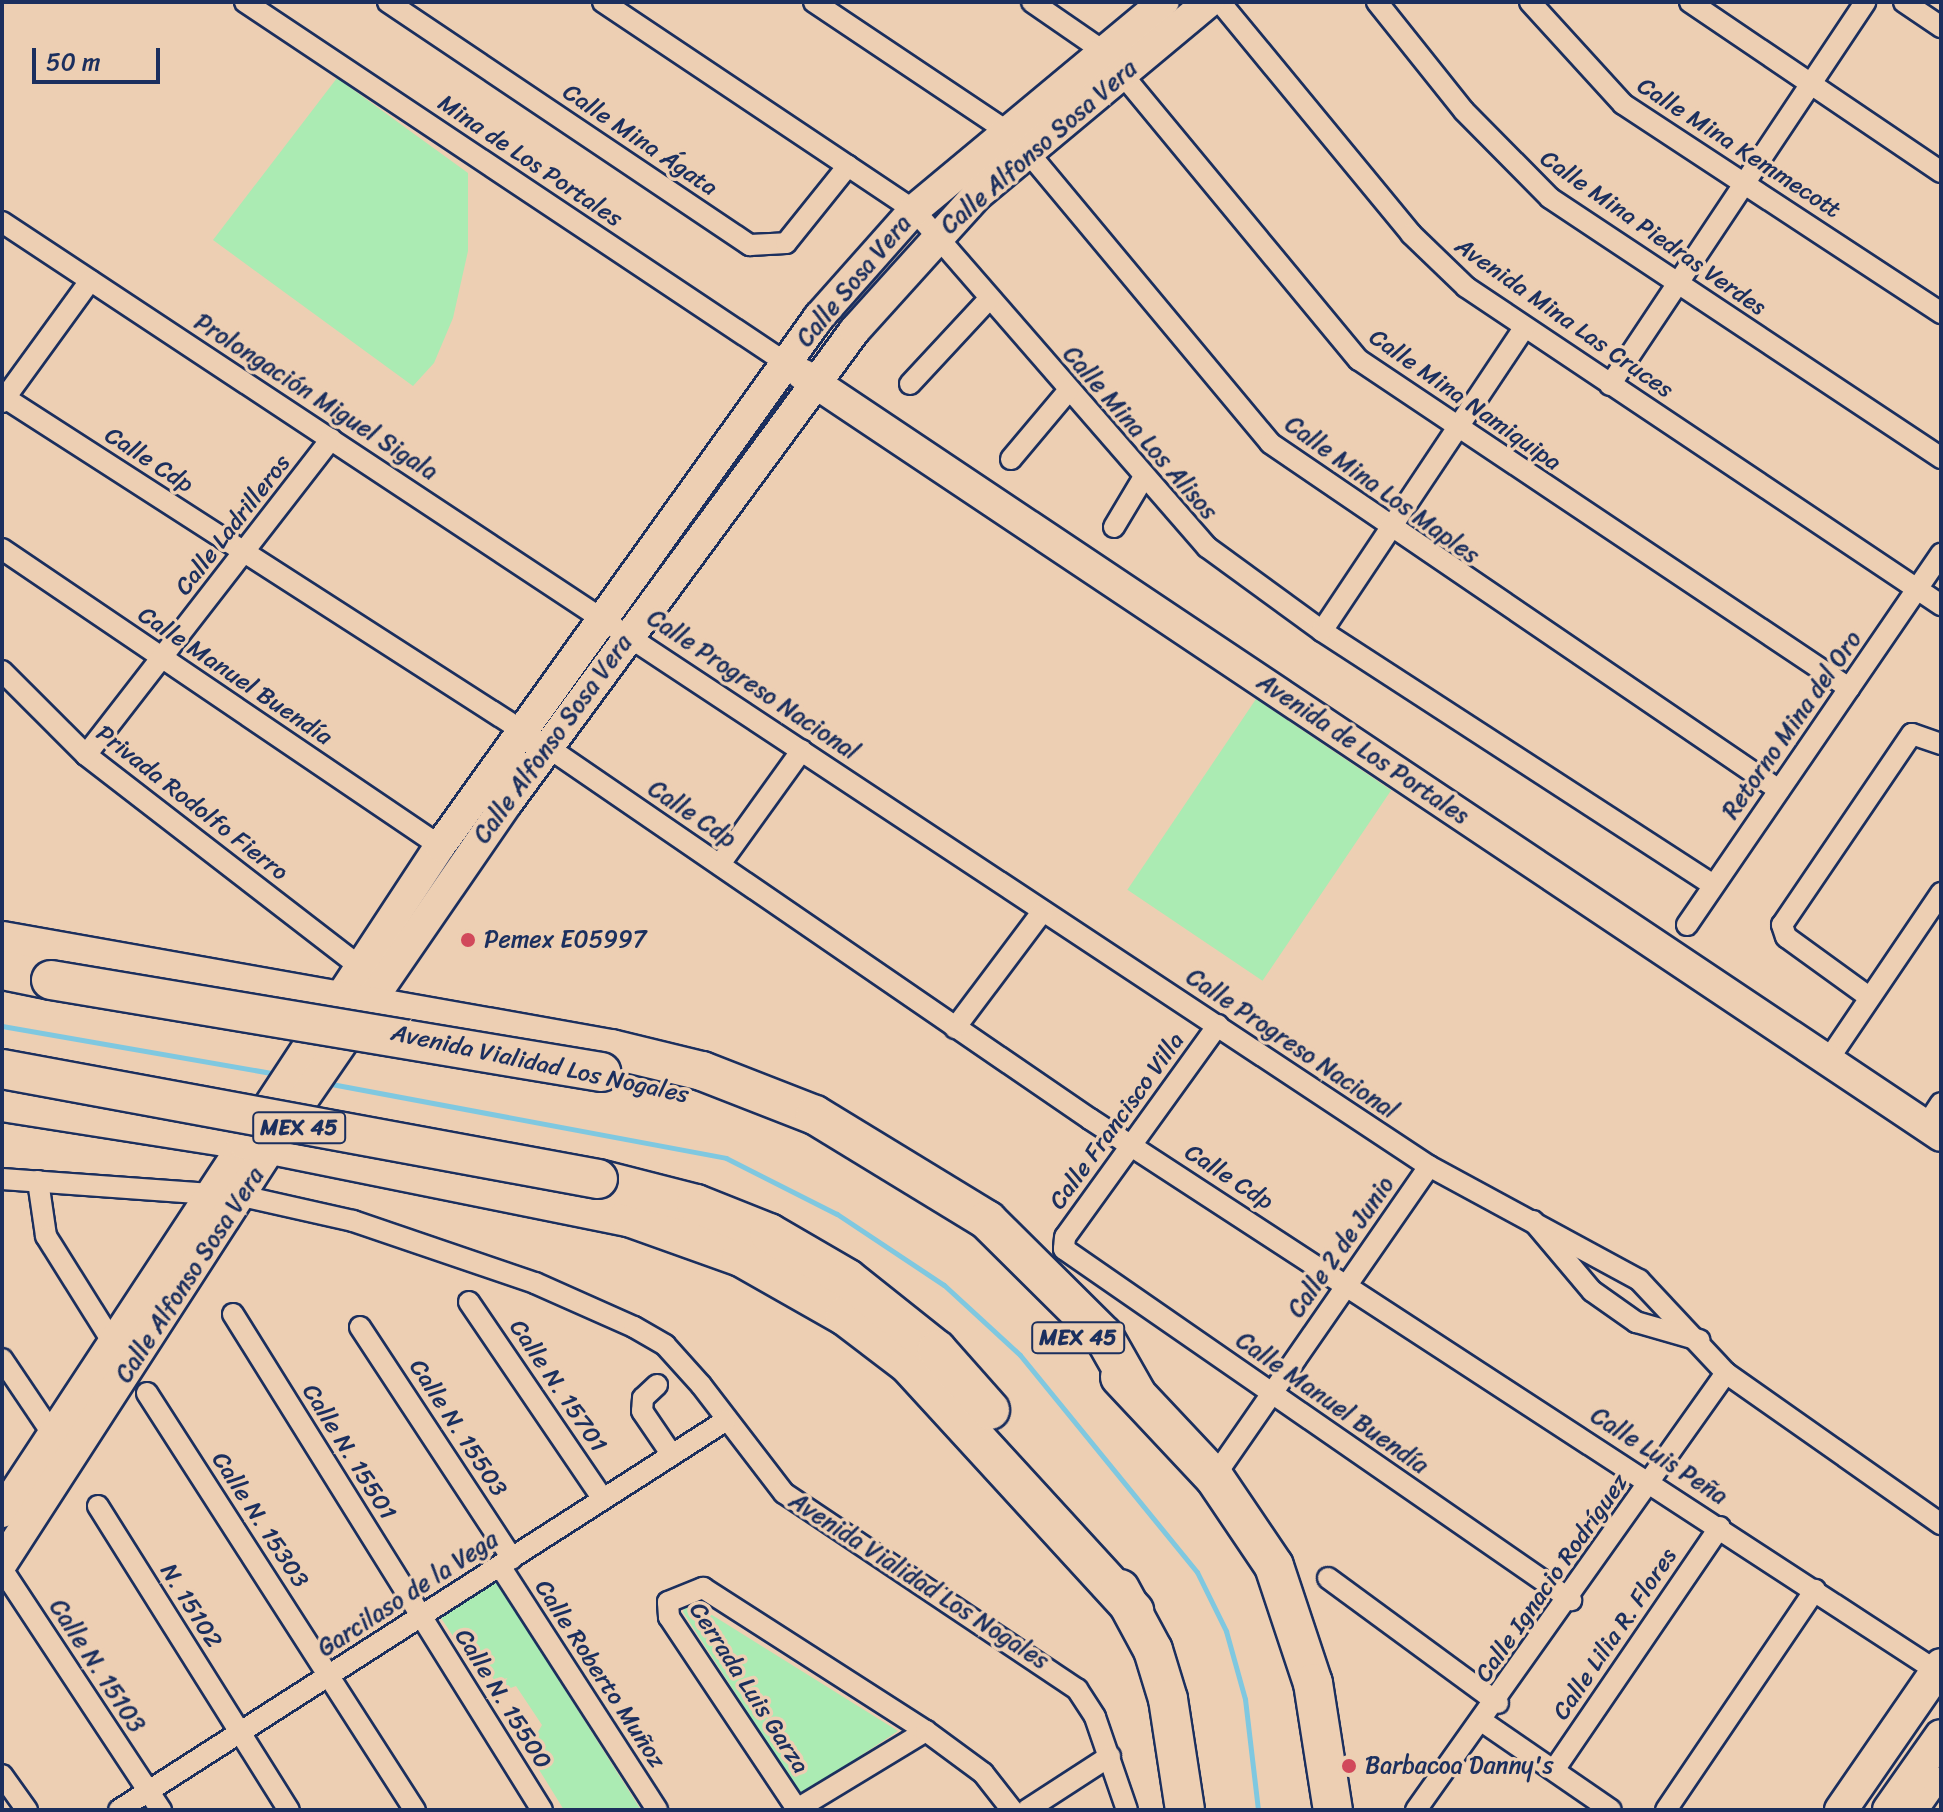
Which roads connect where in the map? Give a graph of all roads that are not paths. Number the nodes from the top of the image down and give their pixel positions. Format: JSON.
{"nodes":[{"id":1,"x":245,"y":2,"type":"edge"},
{"id":2,"x":388,"y":2,"type":"edge"},
{"id":3,"x":603,"y":2,"type":"edge"},
{"id":4,"x":814,"y":2,"type":"edge"},
{"id":5,"x":1032,"y":2,"type":"edge"},
{"id":6,"x":1164,"y":2,"type":"edge"},
{"id":7,"x":1209,"y":2,"type":"edge"},
{"id":8,"x":1220,"y":2,"type":"edge"},
{"id":9,"x":1377,"y":2,"type":"edge"},
{"id":10,"x":1530,"y":2,"type":"edge"},
{"id":11,"x":1690,"y":2,"type":"edge"},
{"id":12,"x":1865,"y":2,"type":"edge"},
{"id":13,"x":1904,"y":2,"type":"edge"},
{"id":14,"x":629,"y":9,"type":"edge"},
{"id":15,"x":1941,"y":27,"type":"edge"},
{"id":16,"x":1103,"y":51,"type":"junction"},
{"id":17,"x":1122,"y":74,"type":"junction"},
{"id":18,"x":1809,"y":85,"type":"junction"},
{"id":19,"x":1005,"y":130,"type":"junction"},
{"id":20,"x":1027,"y":151,"type":"junction"},
{"id":21,"x":848,"y":166,"type":"junction"},
{"id":22,"x":1941,"y":172,"type":"edge"},
{"id":23,"x":1745,"y":182,"type":"junction"},
{"id":24,"x":914,"y":210,"type":"junction"},
{"id":25,"x":2,"y":222,"type":"edge"},
{"id":26,"x":937,"y":235,"type":"junction"},
{"id":27,"x":90,"y":281,"type":"junction"},
{"id":28,"x":1677,"y":285,"type":"junction"},
{"id":29,"x":990,"y":298,"type":"junction"},
{"id":30,"x":1941,"y":313,"type":"edge"},
{"id":31,"x":1524,"y":328,"type":"junction"},
{"id":32,"x":786,"y":363,"type":"junction"},
{"id":33,"x":817,"y":384,"type":"junction"},
{"id":34,"x":910,"y":384,"type":"dead end"},
{"id":35,"x":1610,"y":385,"type":"junction"},
{"id":36,"x":1068,"y":391,"type":"junction"},
{"id":37,"x":3,"y":398,"type":"edge"},
{"id":38,"x":1457,"y":431,"type":"junction"},
{"id":39,"x":331,"y":439,"type":"junction"},
{"id":40,"x":1941,"y":458,"type":"edge"},
{"id":41,"x":1011,"y":459,"type":"dead end"},
{"id":42,"x":1142,"y":480,"type":"junction"},
{"id":43,"x":1114,"y":527,"type":"dead end"},
{"id":44,"x":1389,"y":531,"type":"junction"},
{"id":45,"x":2,"y":549,"type":"edge"},
{"id":46,"x":247,"y":554,"type":"junction"},
{"id":47,"x":1941,"y":554,"type":"edge"},
{"id":48,"x":1917,"y":589,"type":"junction"},
{"id":49,"x":1941,"y":605,"type":"edge"},
{"id":50,"x":603,"y":615,"type":"junction"},
{"id":51,"x":1322,"y":631,"type":"junction"},
{"id":52,"x":629,"y":633,"type":"junction"},
{"id":53,"x":162,"y":658,"type":"junction"},
{"id":54,"x":2,"y":671,"type":"edge"},
{"id":55,"x":1849,"y":688,"type":"junction"},
{"id":56,"x":520,"y":730,"type":"junction"},
{"id":57,"x":1941,"y":744,"type":"edge"},
{"id":58,"x":546,"y":746,"type":"junction"},
{"id":59,"x":802,"y":750,"type":"junction"},
{"id":60,"x":86,"y":755,"type":"junction"},
{"id":61,"x":1779,"y":790,"type":"junction"},
{"id":62,"x":440,"y":846,"type":"junction"},
{"id":63,"x":720,"y":864,"type":"junction"},
{"id":64,"x":435,"y":882,"type":"junction"},
{"id":65,"x":1713,"y":885,"type":"junction"},
{"id":66,"x":1941,"y":893,"type":"edge"},
{"id":67,"x":1043,"y":911,"type":"junction"},
{"id":68,"x":1687,"y":925,"type":"dead end"},
{"id":69,"x":2,"y":941,"type":"edge"},
{"id":70,"x":2,"y":970,"type":"edge"},
{"id":71,"x":355,"y":989,"type":"junction"},
{"id":72,"x":1869,"y":997,"type":"junction"},
{"id":73,"x":1218,"y":1025,"type":"junction"},
{"id":74,"x":955,"y":1028,"type":"junction"},
{"id":75,"x":1828,"y":1060,"type":"junction"},
{"id":76,"x":2,"y":1069,"type":"edge"},
{"id":77,"x":2,"y":1102,"type":"edge"},
{"id":78,"x":1936,"y":1122,"type":"edge"},
{"id":79,"x":263,"y":1138,"type":"junction"},
{"id":80,"x":1132,"y":1145,"type":"junction"},
{"id":81,"x":1429,"y":1166,"type":"junction"},
{"id":82,"x":2,"y":1179,"type":"edge"},
{"id":83,"x":38,"y":1181,"type":"junction"},
{"id":84,"x":229,"y":1194,"type":"junction"},
{"id":85,"x":1533,"y":1221,"type":"junction"},
{"id":86,"x":1064,"y":1249,"type":"joint"},
{"id":87,"x":1347,"y":1284,"type":"junction"},
{"id":88,"x":469,"y":1302,"type":"dead end"},
{"id":89,"x":233,"y":1314,"type":"dead end"},
{"id":90,"x":360,"y":1327,"type":"dead end"},
{"id":91,"x":1699,"y":1340,"type":"junction"},
{"id":92,"x":113,"y":1343,"type":"junction"},
{"id":93,"x":2,"y":1359,"type":"edge"},
{"id":94,"x":1726,"y":1373,"type":"junction"},
{"id":95,"x":657,"y":1385,"type":"dead end"},
{"id":96,"x":1273,"y":1392,"type":"junction"},
{"id":97,"x":147,"y":1393,"type":"dead end"},
{"id":98,"x":1136,"y":1393,"type":"junction"},
{"id":99,"x":725,"y":1421,"type":"junction"},
{"id":100,"x":52,"y":1433,"type":"junction"},
{"id":101,"x":672,"y":1455,"type":"junction"},
{"id":102,"x":1214,"y":1477,"type":"junction"},
{"id":103,"x":1651,"y":1480,"type":"junction"},
{"id":104,"x":603,"y":1499,"type":"junction"},
{"id":105,"x":98,"y":1506,"type":"dead end"},
{"id":106,"x":2,"y":1512,"type":"edge"},
{"id":107,"x":1941,"y":1524,"type":"edge"},
{"id":108,"x":1720,"y":1527,"type":"junction"},
{"id":109,"x":506,"y":1562,"type":"junction"},
{"id":110,"x":2,"y":1566,"type":"edge"},
{"id":111,"x":1328,"y":1578,"type":"dead end"},
{"id":112,"x":1815,"y":1590,"type":"junction"},
{"id":113,"x":1571,"y":1600,"type":"junction"},
{"id":114,"x":1134,"y":1611,"type":"junction"},
{"id":115,"x":420,"y":1617,"type":"junction"},
{"id":116,"x":1940,"y":1670,"type":"edge"},
{"id":117,"x":329,"y":1675,"type":"junction"},
{"id":118,"x":1498,"y":1703,"type":"junction"},
{"id":119,"x":1483,"y":1722,"type":"junction"},
{"id":120,"x":926,"y":1731,"type":"junction"},
{"id":121,"x":240,"y":1733,"type":"junction"},
{"id":122,"x":1941,"y":1736,"type":"edge"},
{"id":123,"x":1110,"y":1756,"type":"junction"},
{"id":124,"x":1554,"y":1770,"type":"junction"},
{"id":125,"x":2,"y":1775,"type":"edge"},
{"id":126,"x":1941,"y":1777,"type":"edge"},
{"id":127,"x":149,"y":1791,"type":"junction"},
{"id":128,"x":27,"y":1810,"type":"edge"},
{"id":129,"x":119,"y":1810,"type":"edge"},
{"id":130,"x":161,"y":1810,"type":"edge"},
{"id":131,"x":289,"y":1810,"type":"edge"},
{"id":132,"x":415,"y":1810,"type":"edge"},
{"id":133,"x":542,"y":1810,"type":"edge"},
{"id":134,"x":657,"y":1810,"type":"edge"},
{"id":135,"x":1012,"y":1810,"type":"edge"},
{"id":136,"x":1027,"y":1810,"type":"edge"},
{"id":137,"x":1127,"y":1810,"type":"edge"},
{"id":138,"x":1185,"y":1810,"type":"edge"},
{"id":139,"x":1333,"y":1810,"type":"edge"},
{"id":140,"x":1416,"y":1810,"type":"edge"},
{"id":141,"x":1611,"y":1810,"type":"edge"},
{"id":142,"x":1666,"y":1810,"type":"edge"},
{"id":143,"x":1841,"y":1810,"type":"edge"},
{"id":144,"x":1889,"y":1810,"type":"edge"},
{"id":145,"x":1918,"y":1810,"type":"edge"}],
"edges":[{"from":1,"to":32,"type":"street","name":"Mina de Los Portales"},
{"from":2,"to":21,"type":"street","name":"Calle Mina Ágata"},
{"from":3,"to":14,"type":"street","name":"Calle Mina Los Alisos"},
{"from":4,"to":19,"type":"street"},
{"from":5,"to":16,"type":"street"},
{"from":6,"to":16,"type":"main road","name":"Calle Sosa Vera"},
{"from":7,"to":17,"type":"main road","name":"Calle Alfonso Sosa Vera"},
{"from":8,"to":31,"type":"street","name":"Avenida Mina Las Cruces"},
{"from":9,"to":28,"type":"street","name":"Calle Mina Piedras Verdes"},
{"from":10,"to":23,"type":"street","name":"Calle Mina Kemmecott"},
{"from":11,"to":18,"type":"street"},
{"from":12,"to":18,"type":"street"},
{"from":13,"to":15,"type":"street"},
{"from":14,"to":21,"type":"street","name":"Calle Mina Los Alisos"},
{"from":16,"to":19,"type":"main road","name":"Calle Sosa Vera"},
{"from":17,"to":20,"type":"main road","name":"Calle Alfonso Sosa Vera"},
{"from":17,"to":38,"type":"street","name":"Calle Mina Namiquipa"},
{"from":18,"to":22,"type":"street"},
{"from":18,"to":23,"type":"street"},
{"from":19,"to":24,"type":"main road","name":"Calle Sosa Vera"},
{"from":20,"to":26,"type":"main road","name":"Calle Alfonso Sosa Vera"},
{"from":20,"to":44,"type":"street","name":"Calle Mina Los Maples"},
{"from":21,"to":24,"type":"street","name":"Calle Mina Los Alisos"},
{"from":23,"to":28,"type":"street"},
{"from":23,"to":30,"type":"street","name":"Calle Mina Kemmecott"},
{"from":24,"to":26,"type":"street","name":"Calle Mina Los Alisos"},
{"from":24,"to":32,"type":"main road","name":"Calle Sosa Vera"},
{"from":25,"to":27,"type":"street","name":"Prolongación Miguel Sigala"},
{"from":26,"to":29,"type":"street","name":"Calle Mina Los Alisos"},
{"from":26,"to":33,"type":"main road","name":"Calle Alfonso Sosa Vera"},
{"from":27,"to":37,"type":"street"},
{"from":27,"to":39,"type":"street","name":"Prolongación Miguel Sigala"},
{"from":28,"to":35,"type":"street"},
{"from":28,"to":40,"type":"street","name":"Calle Mina Piedras Verdes"},
{"from":29,"to":34,"type":"street"},
{"from":29,"to":36,"type":"street","name":"Calle Mina Los Alisos"},
{"from":31,"to":35,"type":"street","name":"Avenida Mina Las Cruces"},
{"from":31,"to":38,"type":"street"},
{"from":32,"to":33,"type":"main road","name":"Avenida de Los Portales"},
{"from":32,"to":50,"type":"main road","name":"Calle Sosa Vera"},
{"from":33,"to":52,"type":"main road","name":"Calle Alfonso Sosa Vera"},
{"from":33,"to":75,"type":"main road","name":"Avenida de Los Portales"},
{"from":35,"to":48,"type":"street","name":"Avenida Mina Las Cruces"},
{"from":36,"to":41,"type":"street"},
{"from":36,"to":42,"type":"street","name":"Calle Mina Los Alisos"},
{"from":37,"to":46,"type":"street","name":"Calle Cdp"},
{"from":38,"to":44,"type":"street"},
{"from":38,"to":55,"type":"street","name":"Calle Mina Namiquipa"},
{"from":39,"to":46,"type":"street","name":"Calle Ladrilleros"},
{"from":39,"to":50,"type":"street","name":"Prolongación Miguel Sigala"},
{"from":42,"to":43,"type":"street"},
{"from":42,"to":51,"type":"street","name":"Calle Mina Los Alisos"},
{"from":44,"to":51,"type":"street"},
{"from":44,"to":61,"type":"street","name":"Calle Mina Los Maples"},
{"from":45,"to":53,"type":"street","name":"Calle Manuel Buendía"},
{"from":46,"to":53,"type":"street","name":"Calle Ladrilleros"},
{"from":46,"to":56,"type":"street","name":"Calle Cdp"},
{"from":47,"to":48,"type":"street","name":"Retorno Mina del Oro"},
{"from":48,"to":49,"type":"street","name":"Avenida Mina Las Cruces"},
{"from":48,"to":55,"type":"street","name":"Retorno Mina del Oro"},
{"from":50,"to":52,"type":"street","name":"Calle Progreso Nacional"},
{"from":50,"to":56,"type":"main road","name":"Calle Alfonso Sosa Vera"},
{"from":51,"to":65,"type":"street","name":"Calle Mina Los Alisos"},
{"from":52,"to":58,"type":"main road","name":"Calle Alfonso Sosa Vera"},
{"from":52,"to":59,"type":"street","name":"Calle Progreso Nacional"},
{"from":53,"to":60,"type":"street","name":"Calle Ladrilleros"},
{"from":53,"to":62,"type":"street","name":"Calle Manuel Buendía"},
{"from":54,"to":60,"type":"street","name":"Privada Rodolfo Fierro"},
{"from":55,"to":61,"type":"street","name":"Retorno Mina del Oro"},
{"from":56,"to":58,"type":"street","name":"Calle Cdp"},
{"from":56,"to":62,"type":"main road","name":"Calle Alfonso Sosa Vera"},
{"from":57,"to":72,"type":"street"},
{"from":58,"to":63,"type":"street","name":"Calle Cdp"},
{"from":58,"to":64,"type":"main road","name":"Calle Alfonso Sosa Vera"},
{"from":59,"to":63,"type":"street"},
{"from":59,"to":67,"type":"street","name":"Calle Progreso Nacional"},
{"from":60,"to":71,"type":"street","name":"Privada Rodolfo Fierro"},
{"from":61,"to":65,"type":"street","name":"Retorno Mina del Oro"},
{"from":62,"to":64,"type":"main road","name":"Calle Alfonso Sosa Vera"},
{"from":63,"to":74,"type":"street","name":"Calle Cdp"},
{"from":64,"to":71,"type":"main road","name":"Calle Alfonso Sosa Vera"},
{"from":65,"to":68,"type":"street","name":"Retorno Mina del Oro"},
{"from":66,"to":72,"type":"street"},
{"from":67,"to":73,"type":"street","name":"Calle Progreso Nacional"},
{"from":67,"to":74,"type":"street"},
{"from":69,"to":71,"type":"highway"},
{"from":70,"to":98,"type":"highway","name":"Avenida Vialidad Los Nogales","number":"MEX 45","bridge":true},
{"from":71,"to":79,"type":"main road","name":"Calle Alfonso Sosa Vera","bridge":true},
{"from":71,"to":98,"type":"highway"},
{"from":72,"to":75,"type":"street"},
{"from":73,"to":80,"type":"street","name":"Calle Francisco Villa"},
{"from":73,"to":81,"type":"street","name":"Calle Progreso Nacional"},
{"from":74,"to":80,"type":"street","name":"Calle Cdp"},
{"from":75,"to":78,"type":"main road","name":"Avenida de Los Portales"},
{"from":76,"to":114,"type":"highway","number":"MEX 45","bridge":true},
{"from":77,"to":79,"type":"highway"},
{"from":79,"to":84,"type":"main road","name":"Calle Alfonso Sosa Vera"},
{"from":79,"to":114,"type":"highway"},
{"from":80,"to":86,"type":"street","name":"Calle Francisco Villa"},
{"from":80,"to":87,"type":"street","name":"Calle Cdp"},
{"from":81,"to":85,"type":"street","name":"Calle Progreso Nacional"},
{"from":81,"to":87,"type":"street","name":"Calle 2 de Junio"},
{"from":82,"to":83,"type":"street","name":"Avenida Vialidad Los Nogales"},
{"from":83,"to":84,"type":"street","name":"Avenida Vialidad Los Nogales"},
{"from":83,"to":92,"type":"street"},
{"from":84,"to":92,"type":"main road","name":"Calle Alfonso Sosa Vera"},
{"from":84,"to":99,"type":"street","name":"Avenida Vialidad Los Nogales"},
{"from":84,"to":110,"type":"main road","name":"Calle Alfonso Sosa Vera"},
{"from":85,"to":91,"type":"street","name":"Calle Progreso Nacional"},
{"from":85,"to":91,"type":"street"},
{"from":86,"to":96,"type":"street","name":"Calle Manuel Buendía"},
{"from":87,"to":96,"type":"street","name":"Calle 2 de Junio"},
{"from":87,"to":103,"type":"street","name":"Calle Luis Peña"},
{"from":88,"to":104,"type":"street","name":"Calle N. 15701"},
{"from":89,"to":115,"type":"street","name":"Calle N. 15501"},
{"from":90,"to":109,"type":"street","name":"Calle N. 15503"},
{"from":91,"to":94,"type":"street","name":"Calle Progreso Nacional"},
{"from":92,"to":100,"type":"main road","name":"Calle Alfonso Sosa Vera"},
{"from":93,"to":100,"type":"street"},
{"from":94,"to":103,"type":"street","name":"Calle Ignacio Rodríguez"},
{"from":94,"to":107,"type":"street","name":"Calle Progreso Nacional"},
{"from":95,"to":101,"type":"street"},
{"from":96,"to":102,"type":"street","name":"Calle 2 de Junio"},
{"from":96,"to":113,"type":"street","name":"Calle Manuel Buendía"},
{"from":97,"to":117,"type":"street","name":"Calle N. 15303"},
{"from":98,"to":102,"type":"highway","name":"Avenida Vialidad Los Nogales","number":"MEX 45"},
{"from":99,"to":101,"type":"street","name":"Garcilaso de la Vega"},
{"from":99,"to":123,"type":"street","name":"Avenida Vialidad Los Nogales"},
{"from":100,"to":106,"type":"main road","name":"Calle Alfonso Sosa Vera"},
{"from":101,"to":104,"type":"street","name":"Garcilaso de la Vega"},
{"from":102,"to":139,"type":"highway","name":"Avenida Vialidad Los Nogales","number":"MEX 45"},
{"from":103,"to":108,"type":"street","name":"Calle Luis Peña"},
{"from":103,"to":113,"type":"street","name":"Calle Ignacio Rodríguez"},
{"from":104,"to":109,"type":"street","name":"Garcilaso de la Vega"},
{"from":105,"to":121,"type":"street","name":"N. 15102"},
{"from":108,"to":112,"type":"street","name":"Calle Luis Peña"},
{"from":108,"to":124,"type":"street","name":"Calle Lilia R. Flores"},
{"from":109,"to":115,"type":"street","name":"Garcilaso de la Vega"},
{"from":109,"to":134,"type":"street","name":"Calle Roberto Muñoz"},
{"from":110,"to":127,"type":"street","name":"Calle N. 15103"},
{"from":111,"to":118,"type":"street"},
{"from":112,"to":116,"type":"street","name":"Calle Luis Peña"},
{"from":112,"to":142,"type":"street"},
{"from":113,"to":118,"type":"street","name":"Calle Ignacio Rodríguez"},
{"from":114,"to":138,"type":"highway","number":"MEX 45"},
{"from":115,"to":117,"type":"street","name":"Garcilaso de la Vega"},
{"from":115,"to":133,"type":"street","name":"Calle N. 15500"},
{"from":116,"to":143,"type":"main road"},
{"from":117,"to":121,"type":"street","name":"Garcilaso de la Vega"},
{"from":117,"to":132,"type":"street","name":"Calle N. 15303"},
{"from":118,"to":119,"type":"street","name":"Calle Ignacio Rodríguez"},
{"from":119,"to":124,"type":"street"},
{"from":119,"to":140,"type":"street","name":"Calle Ignacio Rodríguez"},
{"from":120,"to":120,"type":"street","name":"Cerrada Luis Garza"},
{"from":120,"to":135,"type":"street","name":"Cerrada Luis Garza"},
{"from":121,"to":127,"type":"street","name":"Garcilaso de la Vega"},
{"from":121,"to":131,"type":"street","name":"N. 15102"},
{"from":122,"to":144,"type":"main road"},
{"from":123,"to":136,"type":"street"},
{"from":123,"to":137,"type":"street","name":"Avenida Vialidad Los Nogales"},
{"from":124,"to":141,"type":"street"},
{"from":125,"to":128,"type":"street"},
{"from":126,"to":145,"type":"street"},
{"from":127,"to":129,"type":"street","name":"Garcilaso de la Vega"},
{"from":127,"to":130,"type":"street","name":"Calle N. 15103"}]}
